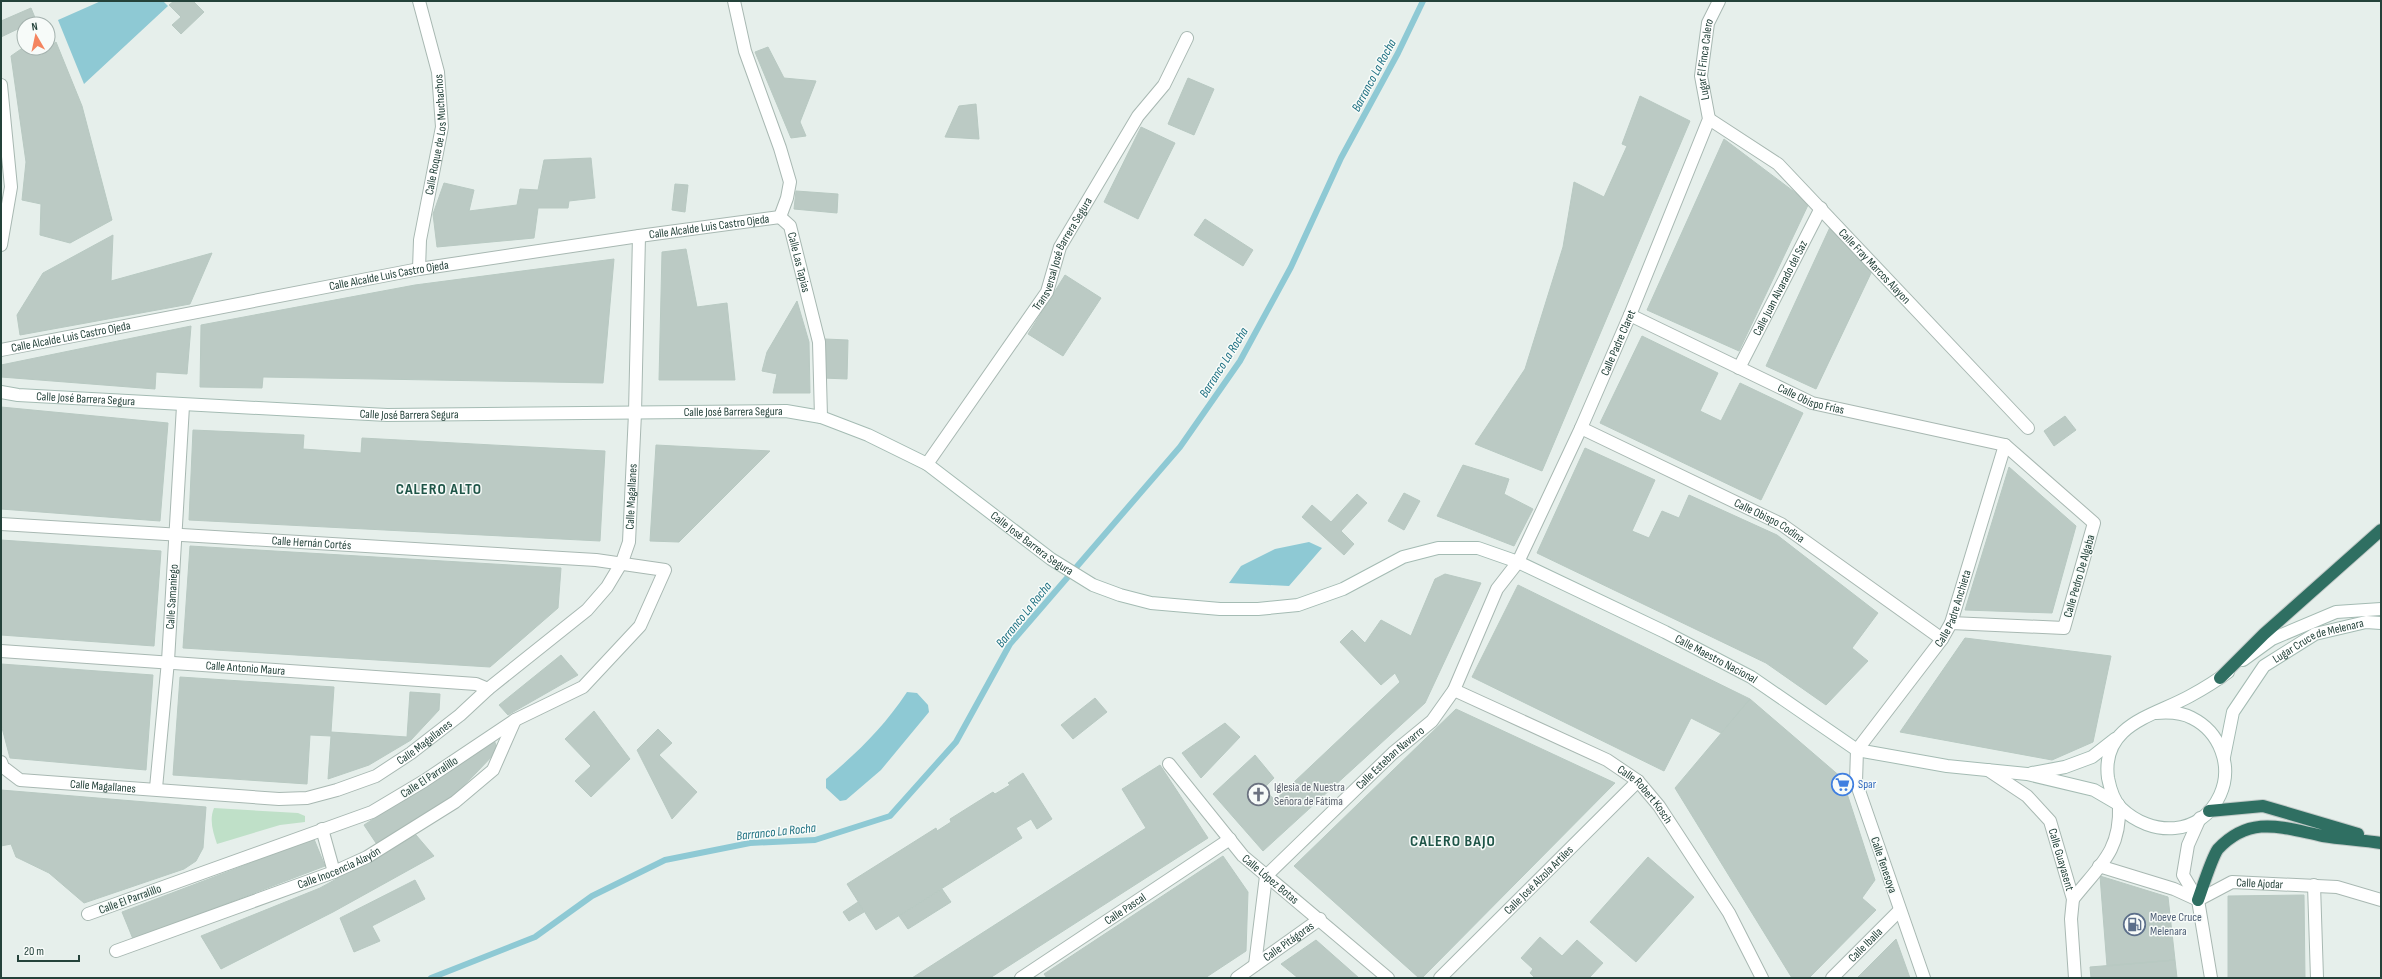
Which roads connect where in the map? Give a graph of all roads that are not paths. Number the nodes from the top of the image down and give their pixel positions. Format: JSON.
{"nodes":[{"id":1,"x":419,"y":1,"type":"edge"},
{"id":2,"x":734,"y":1,"type":"edge"},
{"id":3,"x":1719,"y":1,"type":"edge"},
{"id":4,"x":1186,"y":38,"type":"dead end"},
{"id":5,"x":1,"y":85,"type":"edge"},
{"id":6,"x":1709,"y":119,"type":"junction"},
{"id":7,"x":1821,"y":208,"type":"junction"},
{"id":8,"x":780,"y":217,"type":"junction"},
{"id":9,"x":639,"y":236,"type":"junction"},
{"id":10,"x":1,"y":245,"type":"edge"},
{"id":11,"x":418,"y":270,"type":"junction"},
{"id":12,"x":1630,"y":315,"type":"junction"},
{"id":13,"x":1,"y":350,"type":"edge"},
{"id":14,"x":1739,"y":368,"type":"junction"},
{"id":15,"x":1,"y":392,"type":"edge"},
{"id":16,"x":183,"y":406,"type":"junction"},
{"id":17,"x":635,"y":413,"type":"junction"},
{"id":18,"x":821,"y":417,"type":"junction"},
{"id":19,"x":1581,"y":428,"type":"junction"},
{"id":20,"x":2028,"y":428,"type":"dead end"},
{"id":21,"x":2005,"y":445,"type":"junction"},
{"id":22,"x":927,"y":464,"type":"junction"},
{"id":23,"x":1,"y":524,"type":"edge"},
{"id":24,"x":2381,"y":530,"type":"edge"},
{"id":25,"x":176,"y":536,"type":"junction"},
{"id":26,"x":1402,"y":557,"type":"joint"},
{"id":27,"x":622,"y":562,"type":"junction"},
{"id":28,"x":1518,"y":562,"type":"junction"},
{"id":29,"x":2381,"y":609,"type":"edge"},
{"id":30,"x":1951,"y":623,"type":"junction"},
{"id":31,"x":2381,"y":623,"type":"edge"},
{"id":32,"x":1942,"y":639,"type":"junction"},
{"id":33,"x":1,"y":651,"type":"edge"},
{"id":34,"x":168,"y":661,"type":"junction"},
{"id":35,"x":2220,"y":678,"type":"junction"},
{"id":36,"x":488,"y":689,"type":"junction"},
{"id":37,"x":1454,"y":690,"type":"junction"},
{"id":38,"x":2156,"y":713,"type":"junction"},
{"id":39,"x":515,"y":720,"type":"junction"},
{"id":40,"x":2119,"y":736,"type":"junction"},
{"id":41,"x":1857,"y":750,"type":"junction"},
{"id":42,"x":2224,"y":758,"type":"junction"},
{"id":43,"x":1,"y":762,"type":"edge"},
{"id":44,"x":1170,"y":764,"type":"dead end"},
{"id":45,"x":1988,"y":770,"type":"junction"},
{"id":46,"x":2027,"y":774,"type":"junction"},
{"id":47,"x":1638,"y":781,"type":"junction"},
{"id":48,"x":156,"y":788,"type":"junction"},
{"id":49,"x":2119,"y":805,"type":"junction"},
{"id":50,"x":2205,"y":815,"type":"junction"},
{"id":51,"x":322,"y":829,"type":"junction"},
{"id":52,"x":1230,"y":839,"type":"junction"},
{"id":53,"x":2381,"y":842,"type":"edge"},
{"id":54,"x":2099,"y":866,"type":"junction"},
{"id":55,"x":334,"y":872,"type":"junction"},
{"id":56,"x":1266,"y":876,"type":"junction"},
{"id":57,"x":2314,"y":885,"type":"junction"},
{"id":58,"x":2073,"y":900,"type":"junction"},
{"id":59,"x":2198,"y":900,"type":"junction"},
{"id":60,"x":2381,"y":900,"type":"edge"},
{"id":61,"x":1899,"y":911,"type":"junction"},
{"id":62,"x":88,"y":914,"type":"dead end"},
{"id":63,"x":1320,"y":919,"type":"junction"},
{"id":64,"x":116,"y":951,"type":"dead end"},
{"id":65,"x":1255,"y":965,"type":"junction"},
{"id":66,"x":1027,"y":976,"type":"edge"},
{"id":67,"x":1237,"y":978,"type":"edge"},
{"id":68,"x":1388,"y":978,"type":"edge"},
{"id":69,"x":1440,"y":978,"type":"edge"},
{"id":70,"x":1762,"y":978,"type":"edge"},
{"id":71,"x":1832,"y":978,"type":"edge"},
{"id":72,"x":1924,"y":978,"type":"edge"},
{"id":73,"x":2075,"y":978,"type":"edge"},
{"id":74,"x":2211,"y":978,"type":"edge"},
{"id":75,"x":2317,"y":978,"type":"edge"}],
"edges":[{"from":1,"to":11,"type":"street","name":"Calle Roque de Los Muchachos"},
{"from":2,"to":8,"type":"street","name":"Calle Las Tapias"},
{"from":3,"to":6,"type":"street","name":"Lugar El Finca Calero"},
{"from":4,"to":22,"type":"street","name":"Transversal José Barrera Segura"},
{"from":5,"to":10,"type":"street"},
{"from":6,"to":7,"type":"street","name":"Calle Fray Marcos Alayon"},
{"from":6,"to":12,"type":"street","name":"Calle Padre Claret"},
{"from":7,"to":14,"type":"street","name":"Calle Juan Alvarado del Saz"},
{"from":7,"to":20,"type":"street","name":"Calle Fray Marcos Alayon"},
{"from":8,"to":9,"type":"street","name":"Calle Alcalde Luis Castro Ojeda"},
{"from":8,"to":18,"type":"street","name":"Calle Las Tapias"},
{"from":9,"to":11,"type":"street","name":"Calle Alcalde Luis Castro Ojeda"},
{"from":9,"to":17,"type":"street","name":"Calle Magallanes"},
{"from":11,"to":13,"type":"street","name":"Calle Alcalde Luis Castro Ojeda"},
{"from":12,"to":14,"type":"street","name":"Calle Obispo Frías"},
{"from":12,"to":19,"type":"street","name":"Calle Padre Claret"},
{"from":14,"to":21,"type":"street","name":"Calle Obispo Frías"},
{"from":15,"to":16,"type":"street","name":"Calle José Barrera Segura"},
{"from":16,"to":17,"type":"street","name":"Calle José Barrera Segura"},
{"from":16,"to":25,"type":"street","name":"Calle Samaniego"},
{"from":17,"to":18,"type":"street","name":"Calle José Barrera Segura"},
{"from":17,"to":27,"type":"street","name":"Calle Magallanes"},
{"from":18,"to":22,"type":"street","name":"Calle José Barrera Segura"},
{"from":19,"to":28,"type":"street","name":"Calle Padre Claret"},
{"from":19,"to":32,"type":"street","name":"Calle Obispo Codina"},
{"from":21,"to":30,"type":"street","name":"Calle Padre Anchieta"},
{"from":21,"to":30,"type":"street","name":"Calle Pedro De Algaba"},
{"from":22,"to":26,"type":"street","name":"Calle José Barrera Segura"},
{"from":23,"to":25,"type":"street","name":"Calle Hernán Cortés"},
{"from":24,"to":35,"type":"highway"},
{"from":25,"to":27,"type":"street","name":"Calle Hernán Cortés"},
{"from":25,"to":34,"type":"street","name":"Calle Samaniego"},
{"from":26,"to":28,"type":"street","name":"Calle Maestro Nacional"},
{"from":27,"to":36,"type":"street","name":"Calle Magallanes"},
{"from":27,"to":39,"type":"street","name":"Calle El Parralillo"},
{"from":28,"to":37,"type":"street","name":"Calle Esteban Navarro"},
{"from":28,"to":41,"type":"street","name":"Calle Maestro Nacional"},
{"from":29,"to":35,"type":"street","name":"Lugar Cruce de Melenara"},
{"from":30,"to":32,"type":"street","name":"Calle Padre Anchieta"},
{"from":31,"to":42,"type":"street","name":"Lugar Cruce de Melenara"},
{"from":32,"to":41,"type":"street","name":"Calle Padre Anchieta"},
{"from":33,"to":34,"type":"street","name":"Calle Antonio Maura"},
{"from":34,"to":36,"type":"street","name":"Calle Antonio Maura"},
{"from":34,"to":48,"type":"street","name":"Calle Samaniego"},
{"from":35,"to":38,"type":"street","name":"Lugar Cruce de Melenara"},
{"from":36,"to":48,"type":"street","name":"Calle Magallanes"},
{"from":37,"to":47,"type":"street","name":"Calle Robert Kosch"},
{"from":37,"to":56,"type":"street","name":"Calle Esteban Navarro"},
{"from":38,"to":40,"type":"street"},
{"from":38,"to":42,"type":"street"},
{"from":39,"to":51,"type":"street","name":"Calle El Parralillo"},
{"from":39,"to":55,"type":"street","name":"Calle Inocencia Alayón"},
{"from":40,"to":46,"type":"street","name":"Calle Maestro Nacional"},
{"from":40,"to":49,"type":"street"},
{"from":41,"to":45,"type":"street","name":"Calle Maestro Nacional"},
{"from":41,"to":61,"type":"street","name":"Calle Tenesoya"},
{"from":42,"to":50,"type":"street"},
{"from":43,"to":48,"type":"street","name":"Calle Magallanes"},
{"from":44,"to":52,"type":"street","name":"Calle López Botas"},
{"from":45,"to":46,"type":"street","name":"Calle Maestro Nacional"},
{"from":45,"to":58,"type":"street","name":"Calle Guayasent"},
{"from":46,"to":49,"type":"street","name":"Calle Maestro Nacional"},
{"from":47,"to":69,"type":"street","name":"Calle José Alzola Artiles"},
{"from":47,"to":70,"type":"street","name":"Calle Robert Kosch"},
{"from":49,"to":50,"type":"street"},
{"from":49,"to":54,"type":"street"},
{"from":50,"to":53,"type":"highway"},
{"from":50,"to":59,"type":"street"},
{"from":51,"to":55,"type":"street"},
{"from":51,"to":62,"type":"street","name":"Calle El Parralillo"},
{"from":52,"to":56,"type":"street","name":"Calle López Botas"},
{"from":52,"to":66,"type":"street","name":"Calle Pascal"},
{"from":53,"to":59,"type":"highway"},
{"from":54,"to":58,"type":"street"},
{"from":54,"to":59,"type":"street"},
{"from":55,"to":64,"type":"street","name":"Calle Inocencia Alayón"},
{"from":56,"to":63,"type":"street","name":"Calle López Botas"},
{"from":56,"to":65,"type":"street"},
{"from":57,"to":59,"type":"street","name":"Calle Ajodar"},
{"from":57,"to":60,"type":"street","name":"Calle Ajodar"},
{"from":57,"to":75,"type":"street"},
{"from":58,"to":73,"type":"street","name":"Calle Guayasent"},
{"from":59,"to":74,"type":"street"},
{"from":61,"to":71,"type":"street","name":"Calle Iballa"},
{"from":61,"to":72,"type":"street","name":"Calle Tenesoya"},
{"from":63,"to":65,"type":"street","name":"Calle Pitágoras"},
{"from":63,"to":68,"type":"street","name":"Calle López Botas"},
{"from":65,"to":67,"type":"street","name":"Calle Pitágoras"}]}
